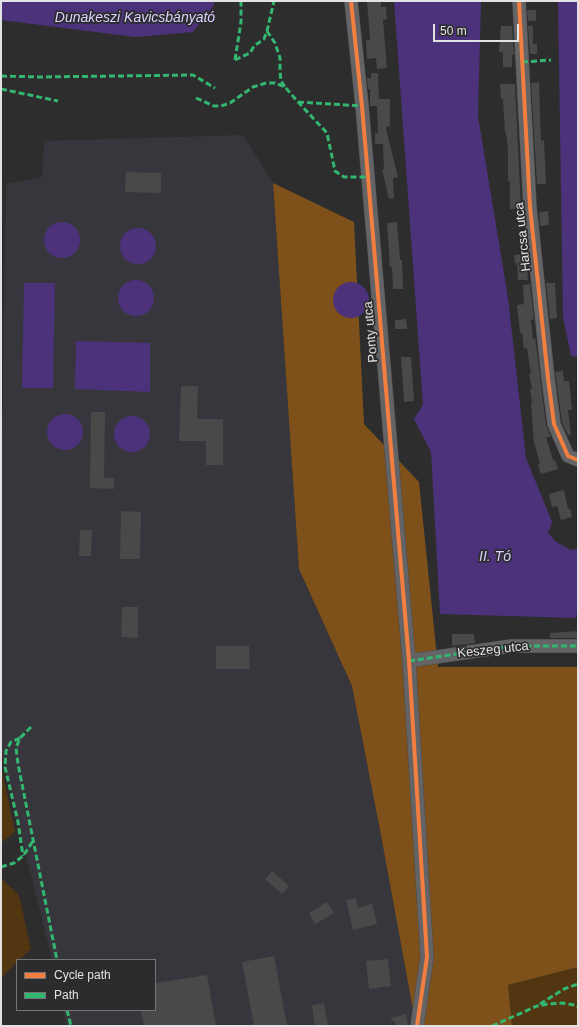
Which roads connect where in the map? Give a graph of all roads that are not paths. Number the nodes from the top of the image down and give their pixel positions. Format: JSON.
{"nodes":[{"id":1,"x":351,"y":1,"type":"edge"},
{"id":2,"x":519,"y":1,"type":"edge"},
{"id":3,"x":578,"y":460,"type":"edge"},
{"id":4,"x":578,"y":646,"type":"edge"},
{"id":5,"x":409,"y":661,"type":"junction"},
{"id":6,"x":417,"y":1026,"type":"edge"}],
"edges":[{"from":1,"to":5,"type":"street","name":"Ponty utca"},
{"from":2,"to":3,"type":"street","name":"Harcsa utca"},
{"from":4,"to":5,"type":"street","name":"Keszeg utca"},
{"from":5,"to":6,"type":"street","name":"Ponty utca"}]}
